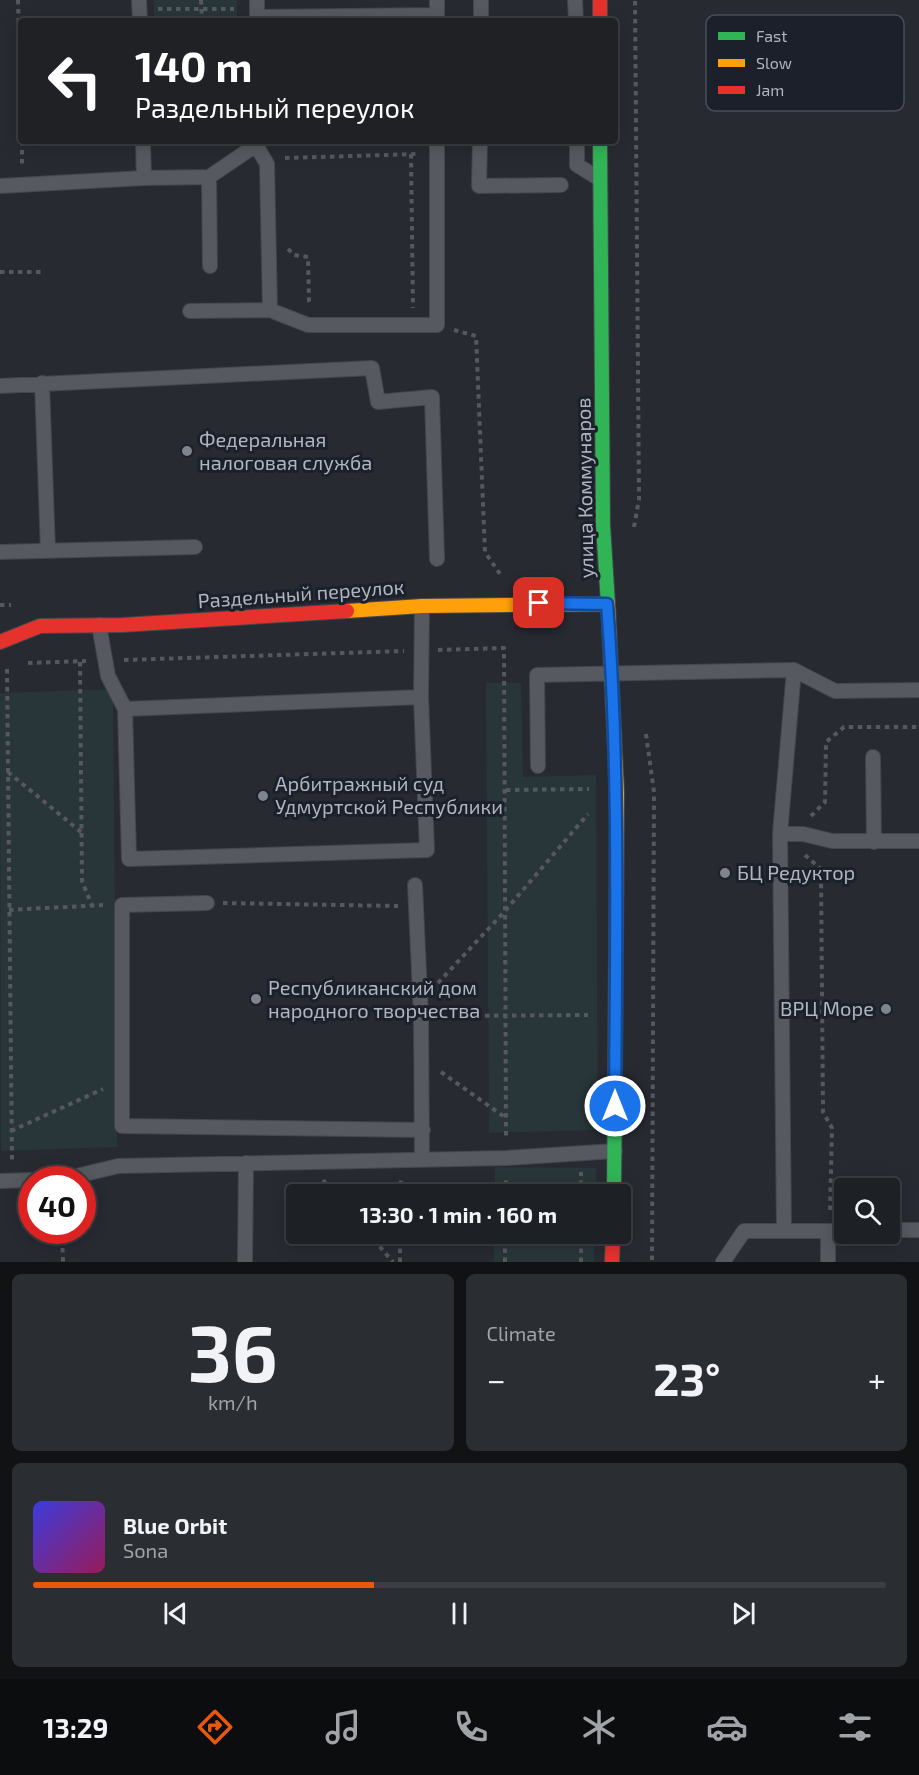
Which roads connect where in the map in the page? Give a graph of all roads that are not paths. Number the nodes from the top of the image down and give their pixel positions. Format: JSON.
{"nodes":[{"id":1,"x":139,"y":0,"type":"edge"},
{"id":2,"x":257,"y":0,"type":"edge"},
{"id":3,"x":436,"y":0,"type":"edge"},
{"id":4,"x":481,"y":0,"type":"edge"},
{"id":5,"x":575,"y":0,"type":"edge"},
{"id":6,"x":600,"y":0,"type":"edge"},
{"id":7,"x":140,"y":18,"type":"edge"},
{"id":8,"x":257,"y":18,"type":"edge"},
{"id":9,"x":436,"y":18,"type":"edge"},
{"id":10,"x":481,"y":18,"type":"edge"},
{"id":11,"x":576,"y":18,"type":"edge"},
{"id":12,"x":600,"y":18,"type":"edge"},
{"id":13,"x":143,"y":144,"type":"edge"},
{"id":14,"x":255,"y":144,"type":"edge"},
{"id":15,"x":257,"y":144,"type":"edge"},
{"id":16,"x":480,"y":144,"type":"edge"},
{"id":17,"x":577,"y":144,"type":"edge"},
{"id":18,"x":600,"y":144,"type":"edge"},
{"id":19,"x":437,"y":148,"type":"edge"},
{"id":20,"x":209,"y":177,"type":"junction"},
{"id":21,"x":144,"y":178,"type":"junction"},
{"id":22,"x":601,"y":180,"type":"junction"},
{"id":23,"x":561,"y":185,"type":"dead end"},
{"id":24,"x":0,"y":186,"type":"edge"},
{"id":25,"x":210,"y":266,"type":"dead end"},
{"id":26,"x":270,"y":310,"type":"junction"},
{"id":27,"x":190,"y":311,"type":"dead end"},
{"id":28,"x":42,"y":383,"type":"junction"},
{"id":29,"x":0,"y":386,"type":"edge"},
{"id":30,"x":195,"y":547,"type":"dead end"},
{"id":31,"x":48,"y":551,"type":"junction"},
{"id":32,"x":0,"y":552,"type":"edge"},
{"id":33,"x":437,"y":559,"type":"dead end"},
{"id":34,"x":607,"y":604,"type":"junction"},
{"id":35,"x":423,"y":606,"type":"junction"},
{"id":36,"x":99,"y":625,"type":"junction"},
{"id":37,"x":0,"y":642,"type":"edge"},
{"id":38,"x":794,"y":670,"type":"junction"},
{"id":39,"x":612,"y":673,"type":"junction"},
{"id":40,"x":919,"y":690,"type":"edge"},
{"id":41,"x":421,"y":697,"type":"junction"},
{"id":42,"x":125,"y":709,"type":"junction"},
{"id":43,"x":873,"y":757,"type":"dead end"},
{"id":44,"x":538,"y":766,"type":"dead end"},
{"id":45,"x":780,"y":834,"type":"junction"},
{"id":46,"x":919,"y":841,"type":"edge"},
{"id":47,"x":874,"y":842,"type":"junction"},
{"id":48,"x":415,"y":885,"type":"dead end"},
{"id":49,"x":207,"y":903,"type":"road end"},
{"id":50,"x":423,"y":1130,"type":"junction"},
{"id":51,"x":615,"y":1151,"type":"junction"},
{"id":52,"x":422,"y":1159,"type":"junction"},
{"id":53,"x":246,"y":1163,"type":"junction"},
{"id":54,"x":96,"y":1171,"type":"edge"},
{"id":55,"x":614,"y":1184,"type":"edge"},
{"id":56,"x":900,"y":1230,"type":"edge"},
{"id":57,"x":919,"y":1230,"type":"edge"},
{"id":58,"x":784,"y":1231,"type":"junction"},
{"id":59,"x":828,"y":1231,"type":"junction"},
{"id":60,"x":834,"y":1231,"type":"edge"},
{"id":61,"x":613,"y":1244,"type":"edge"},
{"id":62,"x":245,"y":1262,"type":"edge"},
{"id":63,"x":612,"y":1262,"type":"edge"},
{"id":64,"x":723,"y":1262,"type":"edge"},
{"id":65,"x":828,"y":1262,"type":"edge"}],
"edges":[{"from":1,"to":7,"type":"lane"},
{"from":2,"to":8,"type":"lane"},
{"from":3,"to":9,"type":"lane"},
{"from":4,"to":10,"type":"lane"},
{"from":5,"to":11,"type":"lane"},
{"from":6,"to":12,"type":"street"},
{"from":13,"to":21,"type":"lane"},
{"from":14,"to":20,"type":"lane"},
{"from":15,"to":26,"type":"lane"},
{"from":16,"to":23,"type":"lane"},
{"from":17,"to":22,"type":"lane"},
{"from":18,"to":22,"type":"street","name":"улица Коммунаров"},
{"from":19,"to":26,"type":"lane"},
{"from":20,"to":21,"type":"lane"},
{"from":20,"to":25,"type":"lane"},
{"from":21,"to":24,"type":"lane"},
{"from":22,"to":34,"type":"street","name":"улица Коммунаров"},
{"from":26,"to":27,"type":"lane"},
{"from":28,"to":29,"type":"lane"},
{"from":28,"to":31,"type":"lane"},
{"from":28,"to":33,"type":"lane"},
{"from":30,"to":31,"type":"lane"},
{"from":31,"to":32,"type":"lane"},
{"from":34,"to":35,"type":"street","name":"Раздельный переулок"},
{"from":34,"to":39,"type":"street","name":"улица Коммунаров"},
{"from":35,"to":36,"type":"street","name":"Раздельный переулок"},
{"from":35,"to":41,"type":"lane"},
{"from":36,"to":37,"type":"street","name":"Раздельный переулок"},
{"from":36,"to":42,"type":"lane"},
{"from":38,"to":39,"type":"lane"},
{"from":38,"to":40,"type":"lane"},
{"from":38,"to":45,"type":"lane"},
{"from":39,"to":44,"type":"lane"},
{"from":39,"to":51,"type":"street","name":"улица Коммунаров"},
{"from":41,"to":42,"type":"lane"},
{"from":41,"to":42,"type":"lane"},
{"from":43,"to":47,"type":"lane"},
{"from":45,"to":47,"type":"lane"},
{"from":45,"to":58,"type":"lane"},
{"from":46,"to":47,"type":"lane"},
{"from":48,"to":50,"type":"lane"},
{"from":49,"to":50,"type":"lane"},
{"from":50,"to":52,"type":"lane"},
{"from":51,"to":52,"type":"lane"},
{"from":51,"to":55,"type":"street","name":"улица Коммунаров"},
{"from":52,"to":53,"type":"lane"},
{"from":53,"to":54,"type":"lane"},
{"from":53,"to":62,"type":"lane"},
{"from":56,"to":57,"type":"lane"},
{"from":58,"to":59,"type":"lane"},
{"from":58,"to":64,"type":"lane"},
{"from":59,"to":60,"type":"lane"},
{"from":59,"to":65,"type":"lane"},
{"from":61,"to":63,"type":"street"}]}
